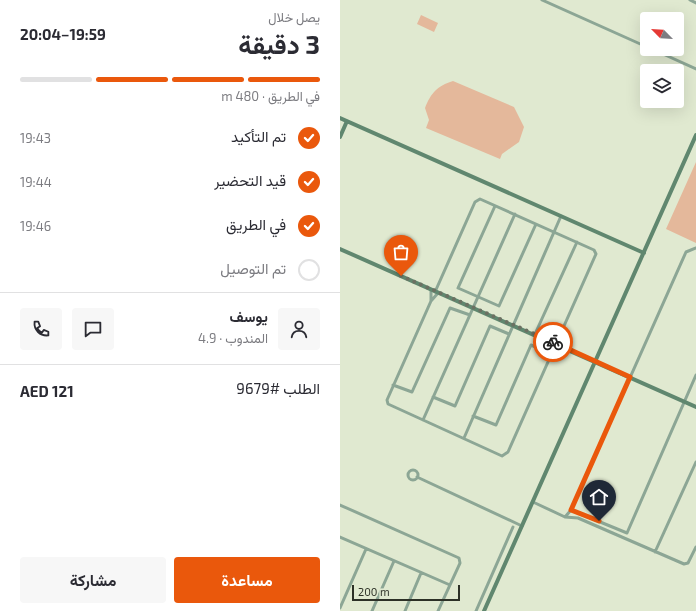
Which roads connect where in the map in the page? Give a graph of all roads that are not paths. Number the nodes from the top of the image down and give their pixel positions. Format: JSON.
{"nodes":[{"id":1,"x":542,"y":0,"type":"edge"},
{"id":2,"x":690,"y":0,"type":"edge"},
{"id":3,"x":549,"y":1,"type":"edge"},
{"id":4,"x":696,"y":3,"type":"edge"},
{"id":5,"x":640,"y":44,"type":"edge"},
{"id":6,"x":667,"y":56,"type":"edge"},
{"id":7,"x":696,"y":69,"type":"edge"},
{"id":8,"x":340,"y":118,"type":"edge"},
{"id":9,"x":347,"y":121,"type":"junction"},
{"id":10,"x":696,"y":135,"type":"edge"},
{"id":11,"x":340,"y":137,"type":"edge"},
{"id":12,"x":495,"y":206,"type":"junction"},
{"id":13,"x":515,"y":214,"type":"junction"},
{"id":14,"x":561,"y":216,"type":"junction"},
{"id":15,"x":536,"y":224,"type":"junction"},
{"id":16,"x":554,"y":232,"type":"junction"},
{"id":17,"x":577,"y":242,"type":"junction"},
{"id":18,"x":696,"y":248,"type":"edge"},
{"id":19,"x":340,"y":250,"type":"edge"},
{"id":20,"x":644,"y":253,"type":"junction"},
{"id":21,"x":435,"y":292,"type":"junction"},
{"id":22,"x":478,"y":297,"type":"junction"},
{"id":23,"x":431,"y":301,"type":"junction"},
{"id":24,"x":473,"y":308,"type":"junction"},
{"id":25,"x":470,"y":315,"type":"junction"},
{"id":26,"x":513,"y":326,"type":"junction"},
{"id":27,"x":509,"y":334,"type":"junction"},
{"id":28,"x":535,"y":334,"type":"junction"},
{"id":29,"x":556,"y":344,"type":"junction"},
{"id":30,"x":552,"y":354,"type":"junction"},
{"id":31,"x":596,"y":362,"type":"junction"},
{"id":32,"x":696,"y":375,"type":"edge"},
{"id":33,"x":630,"y":377,"type":"junction"},
{"id":34,"x":393,"y":385,"type":"junction"},
{"id":35,"x":433,"y":397,"type":"junction"},
{"id":36,"x":684,"y":402,"type":"junction"},
{"id":37,"x":696,"y":407,"type":"edge"},
{"id":38,"x":473,"y":416,"type":"junction"},
{"id":39,"x":423,"y":420,"type":"junction"},
{"id":40,"x":464,"y":438,"type":"junction"},
{"id":41,"x":696,"y":462,"type":"edge"},
{"id":42,"x":417,"y":477,"type":"dead end"},
{"id":43,"x":533,"y":502,"type":"junction"},
{"id":44,"x":340,"y":505,"type":"edge"},
{"id":45,"x":571,"y":510,"type":"junction"},
{"id":46,"x":565,"y":517,"type":"junction"},
{"id":47,"x":522,"y":526,"type":"junction"},
{"id":48,"x":513,"y":527,"type":"dead end"},
{"id":49,"x":626,"y":533,"type":"junction"},
{"id":50,"x":340,"y":537,"type":"edge"},
{"id":51,"x":628,"y":540,"type":"junction"},
{"id":52,"x":696,"y":547,"type":"edge"},
{"id":53,"x":366,"y":549,"type":"junction"},
{"id":54,"x":655,"y":552,"type":"junction"},
{"id":55,"x":394,"y":561,"type":"junction"},
{"id":56,"x":422,"y":573,"type":"junction"},
{"id":57,"x":450,"y":585,"type":"junction"},
{"id":58,"x":340,"y":608,"type":"edge"},
{"id":59,"x":372,"y":611,"type":"edge"},
{"id":60,"x":405,"y":611,"type":"edge"},
{"id":61,"x":438,"y":611,"type":"edge"},
{"id":62,"x":476,"y":611,"type":"edge"},
{"id":63,"x":484,"y":611,"type":"edge"}],
"edges":[{"from":1,"to":3,"type":"street"},
{"from":2,"to":4,"type":"street"},
{"from":3,"to":5,"type":"street"},
{"from":6,"to":7,"type":"street"},
{"from":8,"to":9,"type":"street"},
{"from":9,"to":11,"type":"street"},
{"from":9,"to":14,"type":"street"},
{"from":10,"to":20,"type":"street"},
{"from":12,"to":13,"type":"street"},
{"from":12,"to":21,"type":"street"},
{"from":12,"to":22,"type":"street"},
{"from":13,"to":15,"type":"street"},
{"from":13,"to":22,"type":"street"},
{"from":14,"to":16,"type":"street"},
{"from":14,"to":20,"type":"street"},
{"from":15,"to":16,"type":"street"},
{"from":15,"to":22,"type":"street"},
{"from":16,"to":17,"type":"street"},
{"from":16,"to":26,"type":"street"},
{"from":17,"to":28,"type":"street"},
{"from":17,"to":29,"type":"street"},
{"from":18,"to":33,"type":"street"},
{"from":19,"to":21,"type":"street"},
{"from":20,"to":31,"type":"street"},
{"from":21,"to":23,"type":"street"},
{"from":21,"to":23,"type":"street"},
{"from":21,"to":24,"type":"street"},
{"from":22,"to":24,"type":"street"},
{"from":23,"to":34,"type":"street"},
{"from":24,"to":25,"type":"street"},
{"from":24,"to":26,"type":"street"},
{"from":25,"to":34,"type":"street"},
{"from":25,"to":35,"type":"street"},
{"from":26,"to":27,"type":"street"},
{"from":26,"to":28,"type":"street"},
{"from":27,"to":35,"type":"street"},
{"from":27,"to":38,"type":"street"},
{"from":28,"to":29,"type":"street"},
{"from":29,"to":30,"type":"street"},
{"from":29,"to":31,"type":"street"},
{"from":30,"to":38,"type":"street"},
{"from":30,"to":40,"type":"street"},
{"from":31,"to":33,"type":"street"},
{"from":31,"to":43,"type":"street"},
{"from":32,"to":36,"type":"street"},
{"from":33,"to":36,"type":"street"},
{"from":33,"to":45,"type":"street"},
{"from":34,"to":39,"type":"street"},
{"from":35,"to":39,"type":"street"},
{"from":36,"to":37,"type":"street"},
{"from":36,"to":49,"type":"street"},
{"from":38,"to":40,"type":"street"},
{"from":39,"to":40,"type":"street"},
{"from":41,"to":54,"type":"street"},
{"from":42,"to":47,"type":"street"},
{"from":43,"to":46,"type":"street"},
{"from":43,"to":47,"type":"street"},
{"from":44,"to":57,"type":"street"},
{"from":45,"to":46,"type":"street"},
{"from":45,"to":49,"type":"street"},
{"from":46,"to":51,"type":"street"},
{"from":47,"to":63,"type":"street"},
{"from":48,"to":62,"type":"street"},
{"from":49,"to":51,"type":"street"},
{"from":50,"to":53,"type":"street"},
{"from":51,"to":54,"type":"street"},
{"from":52,"to":54,"type":"street"},
{"from":53,"to":55,"type":"street"},
{"from":53,"to":58,"type":"street"},
{"from":55,"to":56,"type":"street"},
{"from":55,"to":59,"type":"street"},
{"from":56,"to":57,"type":"street"},
{"from":56,"to":60,"type":"street"},
{"from":57,"to":61,"type":"street"}]}
